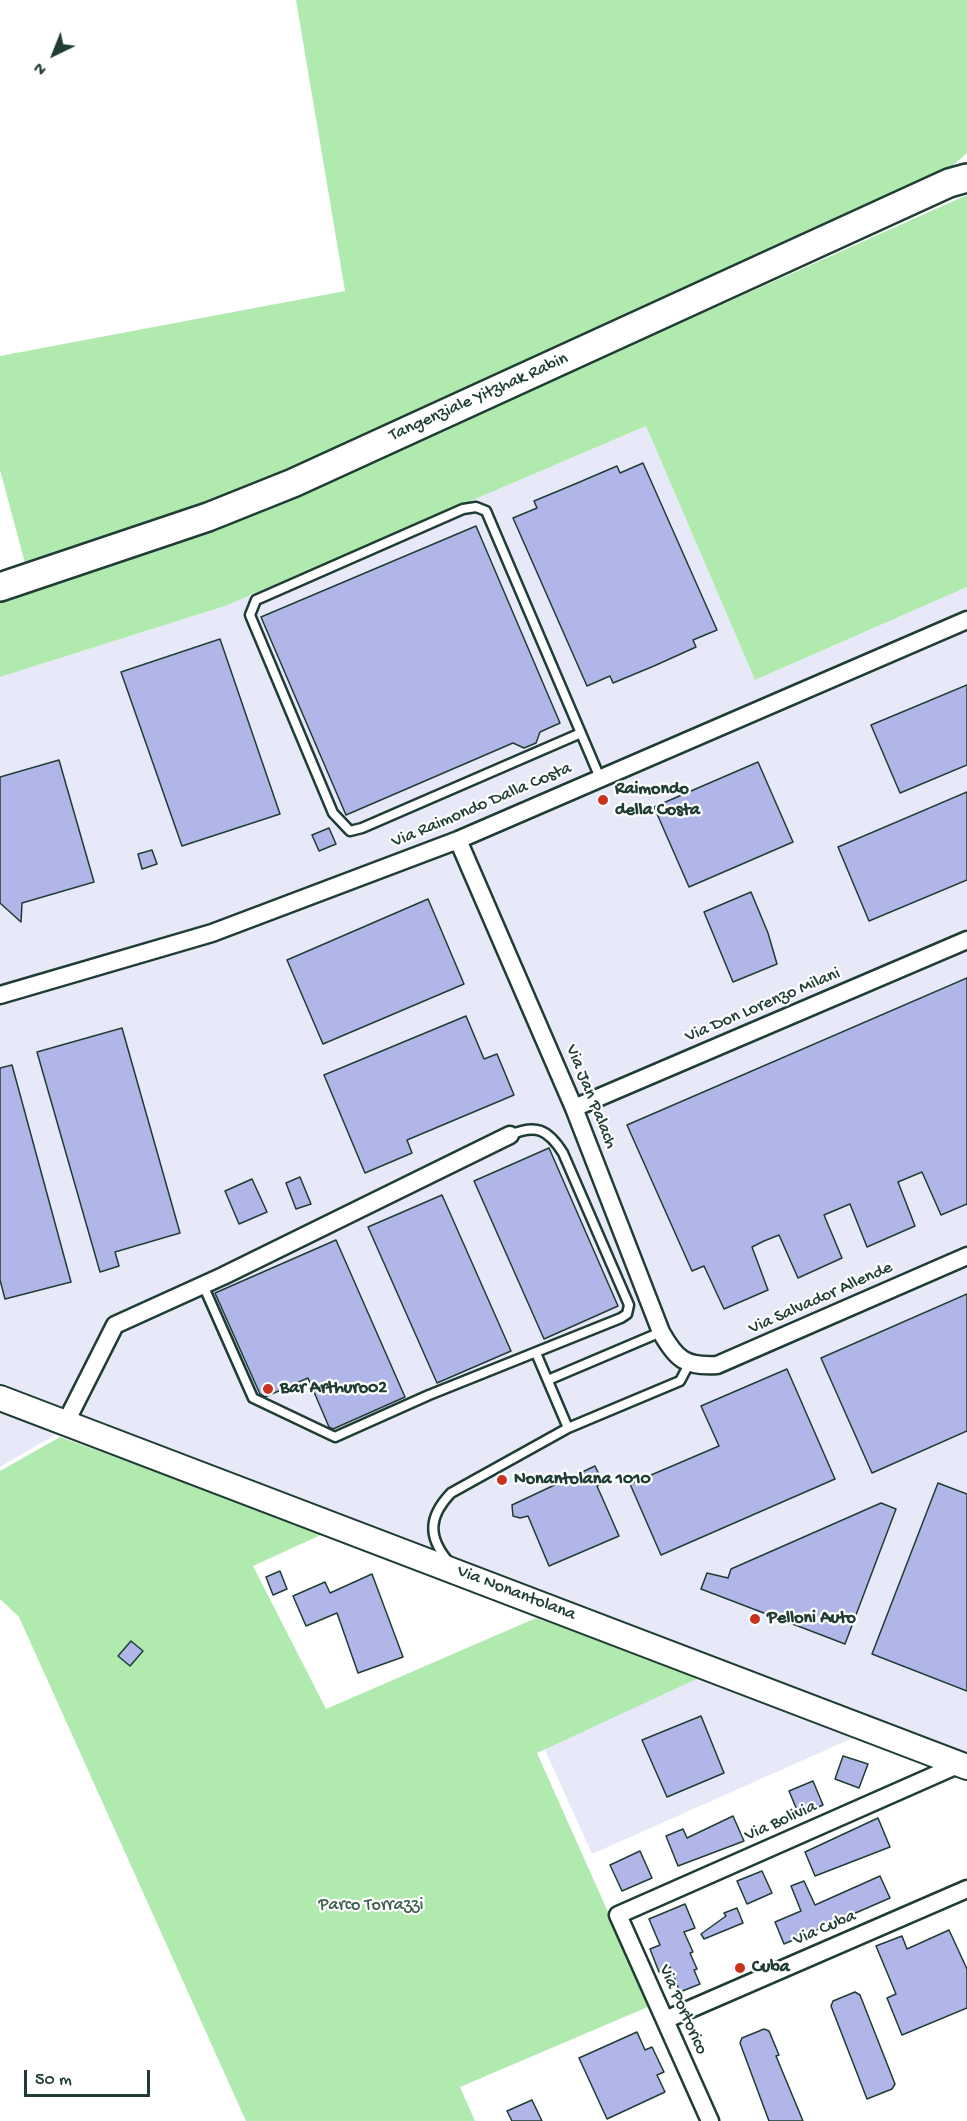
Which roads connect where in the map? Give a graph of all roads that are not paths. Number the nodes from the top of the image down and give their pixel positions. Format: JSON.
{"nodes":[{"id":1,"x":961,"y":177,"type":"edge"},
{"id":2,"x":0,"y":588,"type":"edge"},
{"id":3,"x":967,"y":620,"type":"edge"},
{"id":4,"x":581,"y":733,"type":"junction"},
{"id":5,"x":600,"y":778,"type":"junction"},
{"id":6,"x":458,"y":840,"type":"junction"},
{"id":7,"x":967,"y":940,"type":"edge"},
{"id":8,"x":0,"y":995,"type":"edge"},
{"id":9,"x":574,"y":1108,"type":"junction"},
{"id":10,"x":510,"y":1135,"type":"joint"},
{"id":11,"x":967,"y":1256,"type":"edge"},
{"id":12,"x":203,"y":1285,"type":"junction"},
{"id":13,"x":661,"y":1332,"type":"junction"},
{"id":14,"x":536,"y":1353,"type":"junction"},
{"id":15,"x":689,"y":1364,"type":"junction"},
{"id":16,"x":548,"y":1380,"type":"junction"},
{"id":17,"x":0,"y":1398,"type":"edge"},
{"id":18,"x":66,"y":1422,"type":"junction"},
{"id":19,"x":568,"y":1428,"type":"junction"},
{"id":20,"x":457,"y":1572,"type":"junction"},
{"id":21,"x":964,"y":1765,"type":"edge"},
{"id":22,"x":967,"y":1889,"type":"edge"},
{"id":23,"x":618,"y":1914,"type":"joint"},
{"id":24,"x":665,"y":2020,"type":"junction"},
{"id":25,"x":710,"y":2121,"type":"edge"}],
"edges":[{"from":1,"to":2,"type":"main road","name":"Tangenziale Yitzhak Rabin"},
{"from":3,"to":5,"type":"street","name":"Via Raimondo Dalla Costa"},
{"from":4,"to":4,"type":"lane"},
{"from":4,"to":5,"type":"lane"},
{"from":5,"to":6,"type":"street","name":"Via Raimondo Dalla Costa"},
{"from":6,"to":8,"type":"street","name":"Via Raimondo Dalla Costa"},
{"from":6,"to":9,"type":"street","name":"Via Jan Palach"},
{"from":7,"to":9,"type":"street","name":"Via Don Lorenzo Milani"},
{"from":9,"to":13,"type":"street","name":"Via Jan Palach"},
{"from":10,"to":12,"type":"street"},
{"from":10,"to":14,"type":"lane"},
{"from":11,"to":15,"type":"street","name":"Via Salvador Allende"},
{"from":12,"to":14,"type":"lane"},
{"from":12,"to":18,"type":"street"},
{"from":13,"to":15,"type":"street","name":"Via Jan Palach"},
{"from":13,"to":16,"type":"lane"},
{"from":14,"to":16,"type":"lane"},
{"from":15,"to":19,"type":"lane"},
{"from":16,"to":19,"type":"lane"},
{"from":17,"to":18,"type":"main road","name":"Via Nonantolana"},
{"from":18,"to":20,"type":"main road","name":"Via Nonantolana"},
{"from":19,"to":20,"type":"lane"},
{"from":20,"to":21,"type":"main road","name":"Via Nonantolana"},
{"from":21,"to":23,"type":"street","name":"Via Bolivia"},
{"from":22,"to":24,"type":"street","name":"Via Cuba"},
{"from":23,"to":24,"type":"street","name":"Via Portorico"},
{"from":24,"to":25,"type":"street","name":"Via Portorico"}]}
